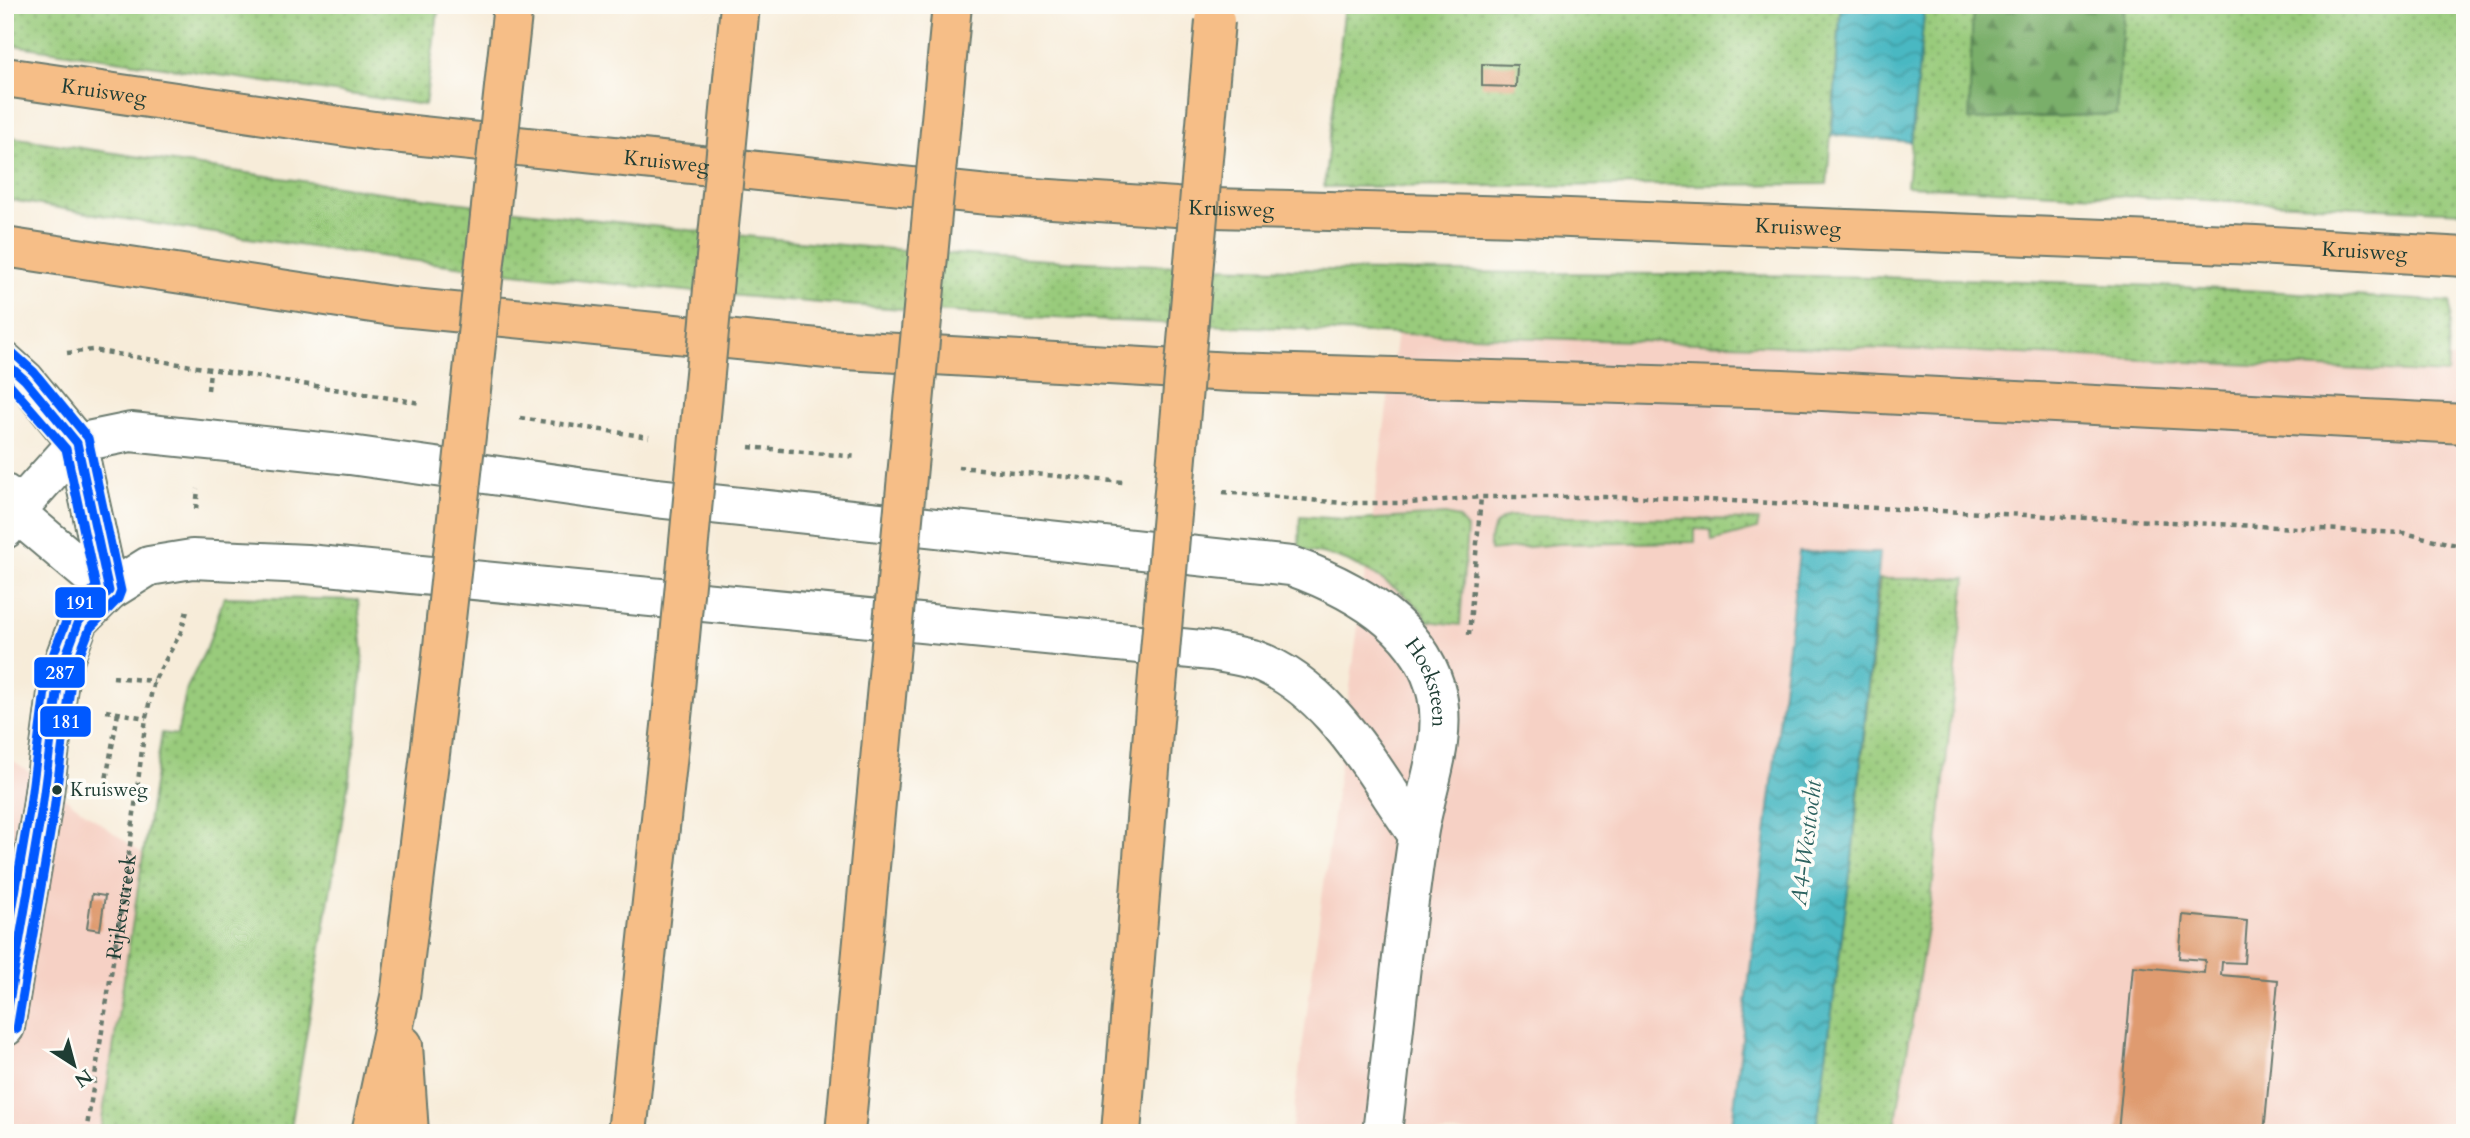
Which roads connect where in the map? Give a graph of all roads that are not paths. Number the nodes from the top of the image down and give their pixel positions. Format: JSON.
{"nodes":[{"id":1,"x":513,"y":5,"type":"edge"},
{"id":2,"x":740,"y":5,"type":"edge"},
{"id":3,"x":952,"y":5,"type":"edge"},
{"id":4,"x":1216,"y":13,"type":"edge"},
{"id":5,"x":5,"y":77,"type":"edge"},
{"id":6,"x":5,"y":247,"type":"edge"},
{"id":7,"x":2465,"y":257,"type":"edge"},
{"id":8,"x":5,"y":362,"type":"edge"},
{"id":9,"x":2465,"y":424,"type":"edge"},
{"id":10,"x":77,"y":443,"type":"junction"},
{"id":11,"x":8,"y":512,"type":"edge"},
{"id":12,"x":109,"y":591,"type":"junction"},
{"id":13,"x":1418,"y":835,"type":"junction"},
{"id":14,"x":400,"y":997,"type":"junction"},
{"id":15,"x":5,"y":1027,"type":"edge"},
{"id":16,"x":371,"y":1133,"type":"edge"},
{"id":17,"x":409,"y":1133,"type":"edge"},
{"id":18,"x":627,"y":1133,"type":"edge"},
{"id":19,"x":845,"y":1133,"type":"edge"},
{"id":20,"x":1121,"y":1133,"type":"edge"},
{"id":21,"x":1382,"y":1133,"type":"edge"}],
"edges":[{"from":1,"to":14,"type":"highway","bridge":true},
{"from":2,"to":18,"type":"highway","bridge":true},
{"from":3,"to":19,"type":"highway","bridge":true},
{"from":4,"to":20,"type":"highway","bridge":true},
{"from":5,"to":7,"type":"highway","name":"Kruisweg"},
{"from":6,"to":9,"type":"highway"},
{"from":8,"to":10,"type":"street"},
{"from":10,"to":11,"type":"street"},
{"from":10,"to":12,"type":"street"},
{"from":10,"to":13,"type":"street","name":"Hoeksteen"},
{"from":11,"to":12,"type":"street"},
{"from":12,"to":13,"type":"street"},
{"from":12,"to":15,"type":"street"},
{"from":13,"to":21,"type":"street","name":"Hoeksteen"},
{"from":14,"to":16,"type":"highway"},
{"from":14,"to":17,"type":"highway"}]}
